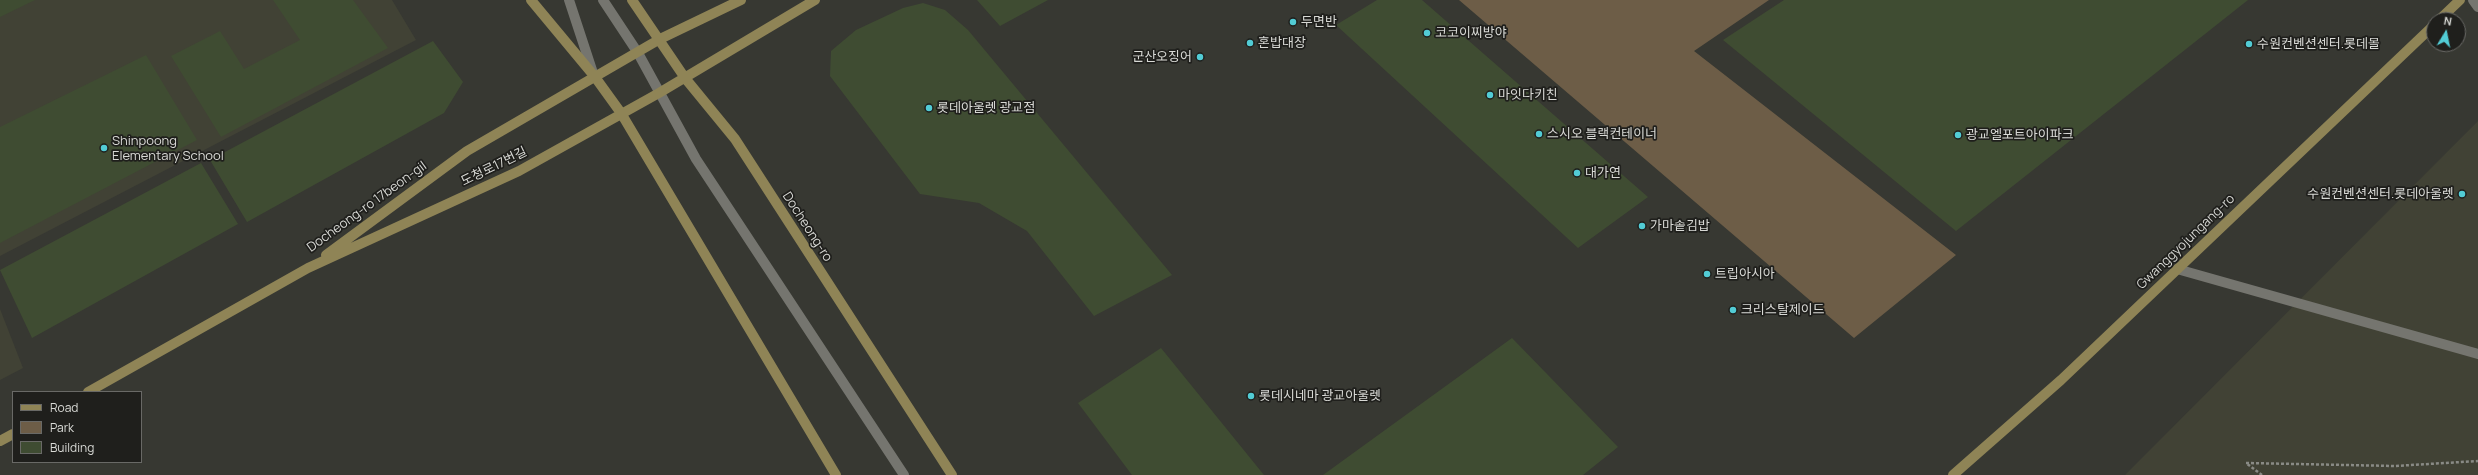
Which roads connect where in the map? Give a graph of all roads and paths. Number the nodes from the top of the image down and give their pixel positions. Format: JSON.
{"nodes":[{"id":1,"x":531,"y":0,"type":"edge"},
{"id":2,"x":569,"y":0,"type":"edge"},
{"id":3,"x":604,"y":0,"type":"edge"},
{"id":4,"x":632,"y":0,"type":"edge"},
{"id":5,"x":741,"y":0,"type":"edge"},
{"id":6,"x":815,"y":0,"type":"edge"},
{"id":7,"x":2460,"y":0,"type":"edge"},
{"id":8,"x":2473,"y":0,"type":"edge"},
{"id":9,"x":2478,"y":7,"type":"edge"},
{"id":10,"x":2447,"y":12,"type":"edge"},
{"id":11,"x":2426,"y":33,"type":"edge"},
{"id":12,"x":660,"y":39,"type":"junction"},
{"id":13,"x":638,"y":53,"type":"junction"},
{"id":14,"x":595,"y":77,"type":"junction"},
{"id":15,"x":685,"y":78,"type":"junction"},
{"id":16,"x":660,"y":93,"type":"junction"},
{"id":17,"x":621,"y":113,"type":"junction"},
{"id":18,"x":308,"y":268,"type":"junction"},
{"id":19,"x":2177,"y":270,"type":"junction"},
{"id":20,"x":2478,"y":354,"type":"edge"},
{"id":21,"x":90,"y":391,"type":"edge"},
{"id":22,"x":12,"y":435,"type":"edge"},
{"id":23,"x":0,"y":441,"type":"edge"},
{"id":24,"x":2478,"y":461,"type":"edge"},
{"id":25,"x":836,"y":475,"type":"edge"},
{"id":26,"x":904,"y":475,"type":"edge"},
{"id":27,"x":952,"y":475,"type":"edge"},
{"id":28,"x":1953,"y":475,"type":"edge"},
{"id":29,"x":2262,"y":475,"type":"edge"}],
"edges":[{"from":1,"to":14,"type":"main road"},
{"from":2,"to":14,"type":"lane"},
{"from":3,"to":13,"type":"lane"},
{"from":4,"to":12,"type":"main road","name":"Docheong-ro"},
{"from":5,"to":12,"type":"main road","name":"Docheong-ro 17beon-gil"},
{"from":6,"to":15,"type":"main road","name":"도청로17번길"},
{"from":7,"to":10,"type":"main road"},
{"from":8,"to":9,"type":"lane"},
{"from":11,"to":19,"type":"main road","name":"Gwanggyojungang-ro"},
{"from":12,"to":13,"type":"main road","name":"Docheong-ro 17beon-gil"},
{"from":12,"to":15,"type":"main road","name":"Docheong-ro"},
{"from":13,"to":14,"type":"main road","name":"Docheong-ro 17beon-gil"},
{"from":13,"to":16,"type":"lane"},
{"from":14,"to":17,"type":"main road"},
{"from":14,"to":18,"type":"main road","name":"Docheong-ro 17beon-gil"},
{"from":15,"to":16,"type":"main road","name":"도청로17번길"},
{"from":15,"to":27,"type":"main road","name":"Docheong-ro"},
{"from":16,"to":17,"type":"main road","name":"도청로17번길"},
{"from":16,"to":26,"type":"lane"},
{"from":17,"to":18,"type":"main road","name":"도청로17번길"},
{"from":17,"to":25,"type":"main road"},
{"from":18,"to":21,"type":"main road","name":"Docheong-ro 17beon-gil"},
{"from":19,"to":20,"type":"lane"},
{"from":19,"to":28,"type":"main road","name":"Gwanggyojungang-ro"},
{"from":22,"to":23,"type":"main road"},
{"from":24,"to":29,"type":"path"}]}
